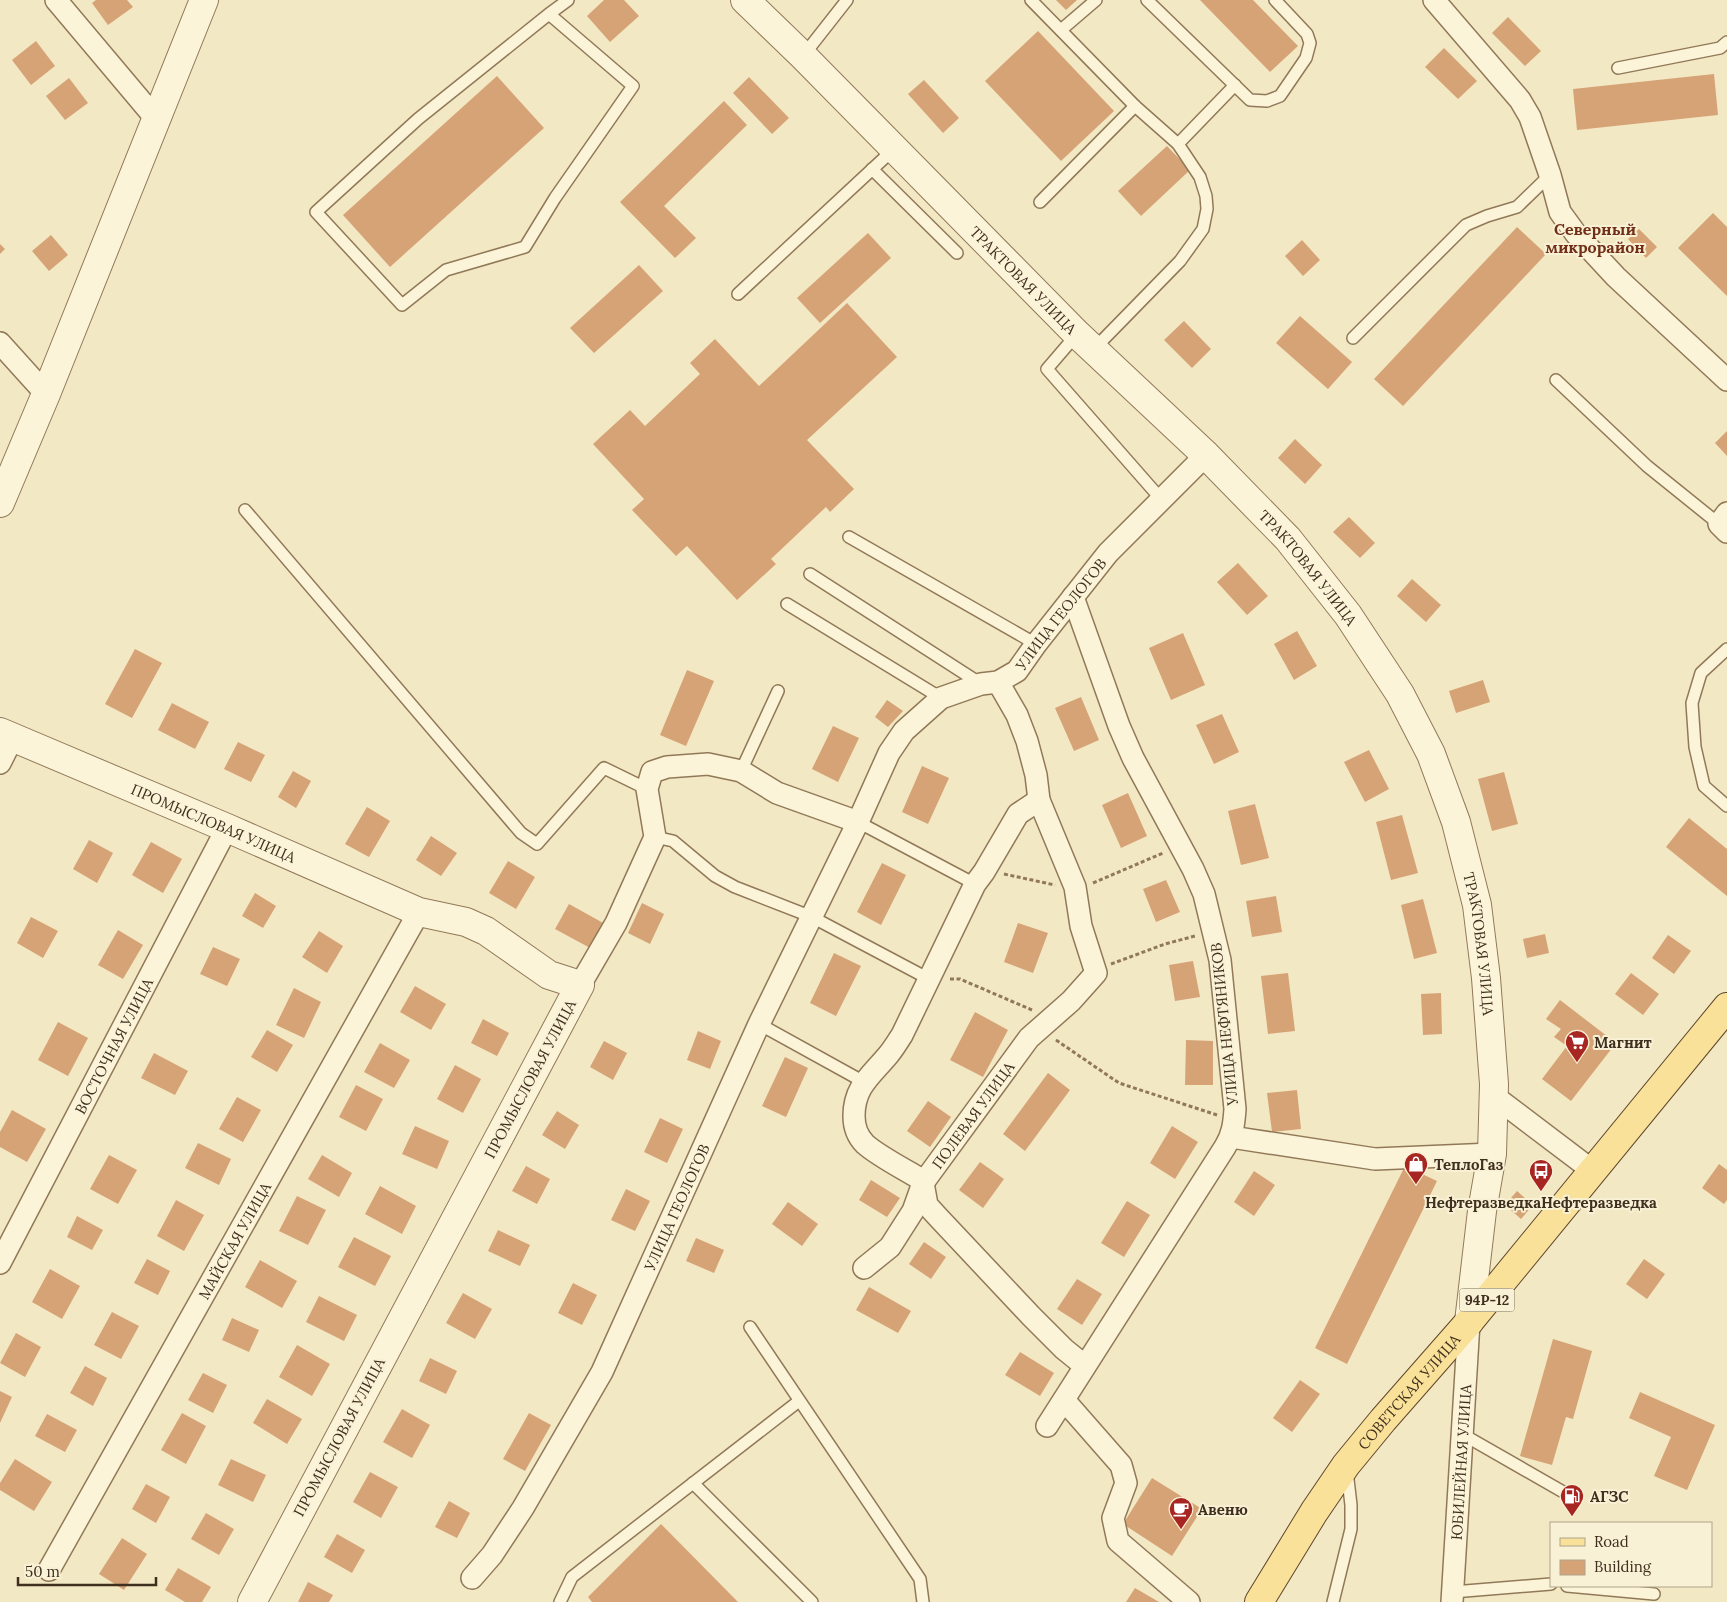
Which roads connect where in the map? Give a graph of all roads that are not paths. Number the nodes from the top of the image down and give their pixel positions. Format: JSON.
{"nodes":[{"id":1,"x":56,"y":0,"type":"edge"},
{"id":2,"x":204,"y":0,"type":"edge"},
{"id":3,"x":568,"y":0,"type":"edge"},
{"id":4,"x":745,"y":0,"type":"edge"},
{"id":5,"x":847,"y":0,"type":"edge"},
{"id":6,"x":1031,"y":0,"type":"edge"},
{"id":7,"x":1096,"y":0,"type":"edge"},
{"id":8,"x":1147,"y":0,"type":"edge"},
{"id":9,"x":1275,"y":0,"type":"edge"},
{"id":10,"x":1434,"y":0,"type":"edge"},
{"id":11,"x":549,"y":14,"type":"junction"},
{"id":12,"x":1061,"y":30,"type":"junction"},
{"id":13,"x":1727,"y":42,"type":"edge"},
{"id":14,"x":803,"y":56,"type":"junction"},
{"id":15,"x":1618,"y":68,"type":"dead end"},
{"id":16,"x":1234,"y":85,"type":"junction"},
{"id":17,"x":1135,"y":106,"type":"junction"},
{"id":18,"x":156,"y":120,"type":"junction"},
{"id":19,"x":1178,"y":144,"type":"junction"},
{"id":20,"x":894,"y":149,"type":"junction"},
{"id":21,"x":872,"y":169,"type":"junction"},
{"id":22,"x":1550,"y":176,"type":"junction"},
{"id":23,"x":1040,"y":202,"type":"dead end"},
{"id":24,"x":957,"y":253,"type":"dead end"},
{"id":25,"x":738,"y":294,"type":"dead end"},
{"id":26,"x":1353,"y":338,"type":"dead end"},
{"id":27,"x":1085,"y":342,"type":"junction"},
{"id":28,"x":0,"y":343,"type":"edge"},
{"id":29,"x":1556,"y":380,"type":"dead end"},
{"id":30,"x":1727,"y":380,"type":"edge"},
{"id":31,"x":46,"y":394,"type":"junction"},
{"id":32,"x":1206,"y":455,"type":"junction"},
{"id":33,"x":1161,"y":500,"type":"junction"},
{"id":34,"x":0,"y":502,"type":"edge"},
{"id":35,"x":245,"y":510,"type":"dead end"},
{"id":36,"x":1724,"y":523,"type":"edge"},
{"id":37,"x":850,"y":537,"type":"dead end"},
{"id":38,"x":810,"y":574,"type":"dead end"},
{"id":39,"x":1073,"y":598,"type":"junction"},
{"id":40,"x":787,"y":604,"type":"dead end"},
{"id":41,"x":1036,"y":644,"type":"junction"},
{"id":42,"x":1727,"y":649,"type":"edge"},
{"id":43,"x":990,"y":683,"type":"junction"},
{"id":44,"x":778,"y":691,"type":"dead end"},
{"id":45,"x":941,"y":698,"type":"junction"},
{"id":46,"x":6,"y":734,"type":"edge"},
{"id":47,"x":0,"y":762,"type":"edge"},
{"id":48,"x":741,"y":771,"type":"junction"},
{"id":49,"x":647,"y":789,"type":"junction"},
{"id":50,"x":1039,"y":800,"type":"junction"},
{"id":51,"x":1727,"y":806,"type":"edge"},
{"id":52,"x":858,"y":822,"type":"junction"},
{"id":53,"x":227,"y":828,"type":"junction"},
{"id":54,"x":655,"y":837,"type":"junction"},
{"id":55,"x":975,"y":884,"type":"junction"},
{"id":56,"x":419,"y":912,"type":"junction"},
{"id":57,"x":812,"y":917,"type":"junction"},
{"id":58,"x":930,"y":979,"type":"junction"},
{"id":59,"x":580,"y":986,"type":"junction"},
{"id":60,"x":1727,"y":1007,"type":"edge"},
{"id":61,"x":759,"y":1024,"type":"junction"},
{"id":62,"x":864,"y":1082,"type":"junction"},
{"id":63,"x":1494,"y":1096,"type":"junction"},
{"id":64,"x":1232,"y":1131,"type":"junction"},
{"id":65,"x":1492,"y":1154,"type":"junction"},
{"id":66,"x":1593,"y":1171,"type":"junction"},
{"id":67,"x":923,"y":1183,"type":"junction"},
{"id":68,"x":0,"y":1263,"type":"edge"},
{"id":69,"x":864,"y":1268,"type":"dead end"},
{"id":70,"x":1469,"y":1322,"type":"junction"},
{"id":71,"x":750,"y":1327,"type":"dead end"},
{"id":72,"x":1085,"y":1366,"type":"junction"},
{"id":73,"x":1064,"y":1400,"type":"junction"},
{"id":74,"x":799,"y":1401,"type":"junction"},
{"id":75,"x":1047,"y":1426,"type":"dead end"},
{"id":76,"x":1462,"y":1434,"type":"junction"},
{"id":77,"x":1346,"y":1465,"type":"junction"},
{"id":78,"x":693,"y":1483,"type":"junction"},
{"id":79,"x":1572,"y":1497,"type":"dead end"},
{"id":80,"x":49,"y":1570,"type":"dead end"},
{"id":81,"x":472,"y":1578,"type":"dead end"},
{"id":82,"x":1550,"y":1584,"type":"edge"},
{"id":83,"x":1578,"y":1587,"type":"edge"},
{"id":84,"x":1654,"y":1594,"type":"dead end"},
{"id":85,"x":1452,"y":1597,"type":"edge"},
{"id":86,"x":252,"y":1602,"type":"edge"},
{"id":87,"x":560,"y":1602,"type":"edge"},
{"id":88,"x":812,"y":1602,"type":"edge"},
{"id":89,"x":923,"y":1602,"type":"edge"},
{"id":90,"x":1189,"y":1602,"type":"edge"},
{"id":91,"x":1259,"y":1602,"type":"edge"},
{"id":92,"x":1333,"y":1602,"type":"edge"}],
"edges":[{"from":1,"to":18,"type":"street"},
{"from":2,"to":18,"type":"street"},
{"from":3,"to":11,"type":"lane"},
{"from":4,"to":14,"type":"street","name":"ТРАКТОВАЯ УЛИЦА"},
{"from":5,"to":14,"type":"lane"},
{"from":6,"to":12,"type":"lane"},
{"from":7,"to":12,"type":"lane"},
{"from":8,"to":16,"type":"lane"},
{"from":9,"to":16,"type":"lane"},
{"from":10,"to":22,"type":"street"},
{"from":11,"to":11,"type":"lane"},
{"from":12,"to":17,"type":"lane"},
{"from":13,"to":15,"type":"lane"},
{"from":14,"to":20,"type":"street","name":"ТРАКТОВАЯ УЛИЦА"},
{"from":16,"to":19,"type":"lane"},
{"from":17,"to":19,"type":"lane"},
{"from":17,"to":23,"type":"lane"},
{"from":18,"to":31,"type":"street"},
{"from":19,"to":27,"type":"lane"},
{"from":20,"to":21,"type":"lane"},
{"from":20,"to":27,"type":"street","name":"ТРАКТОВАЯ УЛИЦА"},
{"from":21,"to":24,"type":"lane"},
{"from":21,"to":25,"type":"lane"},
{"from":22,"to":26,"type":"lane"},
{"from":22,"to":30,"type":"street"},
{"from":27,"to":32,"type":"street","name":"ТРАКТОВАЯ УЛИЦА"},
{"from":27,"to":33,"type":"lane"},
{"from":28,"to":31,"type":"street"},
{"from":29,"to":36,"type":"lane"},
{"from":31,"to":34,"type":"street"},
{"from":32,"to":33,"type":"street","name":"УЛИЦА ГЕОЛОГОВ"},
{"from":32,"to":63,"type":"street","name":"ТРАКТОВАЯ УЛИЦА"},
{"from":33,"to":39,"type":"street","name":"УЛИЦА ГЕОЛОГОВ"},
{"from":35,"to":49,"type":"lane"},
{"from":37,"to":41,"type":"lane"},
{"from":38,"to":43,"type":"lane"},
{"from":39,"to":41,"type":"street","name":"УЛИЦА ГЕОЛОГОВ"},
{"from":39,"to":64,"type":"street","name":"УЛИЦА НЕФТЯНИКОВ"},
{"from":40,"to":45,"type":"lane"},
{"from":41,"to":43,"type":"street","name":"УЛИЦА ГЕОЛОГОВ"},
{"from":42,"to":51,"type":"lane"},
{"from":43,"to":45,"type":"street","name":"УЛИЦА ГЕОЛОГОВ"},
{"from":43,"to":50,"type":"street"},
{"from":44,"to":48,"type":"lane"},
{"from":45,"to":52,"type":"street","name":"УЛИЦА ГЕОЛОГОВ"},
{"from":46,"to":47,"type":"street"},
{"from":46,"to":53,"type":"street","name":"ПРОМЫСЛОВАЯ УЛИЦА"},
{"from":48,"to":49,"type":"street"},
{"from":48,"to":52,"type":"street"},
{"from":49,"to":54,"type":"street"},
{"from":50,"to":55,"type":"street"},
{"from":50,"to":67,"type":"street","name":"ПОЛЕВАЯ УЛИЦА"},
{"from":52,"to":55,"type":"lane"},
{"from":52,"to":57,"type":"street","name":"УЛИЦА ГЕОЛОГОВ"},
{"from":53,"to":56,"type":"street","name":"ПРОМЫСЛОВАЯ УЛИЦА"},
{"from":53,"to":68,"type":"street","name":"ВОСТОЧНАЯ УЛИЦА"},
{"from":54,"to":57,"type":"lane"},
{"from":54,"to":59,"type":"street"},
{"from":55,"to":58,"type":"street"},
{"from":56,"to":59,"type":"street","name":"ПРОМЫСЛОВАЯ УЛИЦА"},
{"from":56,"to":80,"type":"street","name":"МАЙСКАЯ УЛИЦА"},
{"from":57,"to":58,"type":"lane"},
{"from":57,"to":61,"type":"street","name":"УЛИЦА ГЕОЛОГОВ"},
{"from":58,"to":62,"type":"street"},
{"from":59,"to":86,"type":"street","name":"ПРОМЫСЛОВАЯ УЛИЦА"},
{"from":60,"to":66,"type":"main road","name":"СОВЕТСКАЯ УЛИЦА","number":"94Р-12"},
{"from":61,"to":62,"type":"lane"},
{"from":61,"to":81,"type":"street","name":"УЛИЦА ГЕОЛОГОВ"},
{"from":62,"to":67,"type":"street"},
{"from":63,"to":65,"type":"street","name":"ТРАКТОВАЯ УЛИЦА"},
{"from":63,"to":66,"type":"street"},
{"from":64,"to":65,"type":"street"},
{"from":64,"to":72,"type":"street"},
{"from":65,"to":70,"type":"street","name":"ТРАКТОВАЯ УЛИЦА"},
{"from":66,"to":70,"type":"main road","name":"СОВЕТСКАЯ УЛИЦА","number":"94Р-12"},
{"from":67,"to":69,"type":"street","name":"ПОЛЕВАЯ УЛИЦА"},
{"from":67,"to":72,"type":"street"},
{"from":70,"to":76,"type":"street","name":"ЮБИЛЕЙНАЯ УЛИЦА"},
{"from":70,"to":77,"type":"main road","name":"СОВЕТСКАЯ УЛИЦА","number":"94Р-12"},
{"from":71,"to":74,"type":"lane"},
{"from":72,"to":73,"type":"street"},
{"from":73,"to":75,"type":"street"},
{"from":73,"to":90,"type":"street"},
{"from":74,"to":78,"type":"lane"},
{"from":74,"to":89,"type":"lane"},
{"from":76,"to":79,"type":"lane"},
{"from":76,"to":85,"type":"street","name":"ЮБИЛЕЙНАЯ УЛИЦА"},
{"from":77,"to":91,"type":"main road","name":"СОВЕТСКАЯ УЛИЦА","number":"94Р-12"},
{"from":77,"to":92,"type":"lane"},
{"from":78,"to":87,"type":"lane"},
{"from":78,"to":88,"type":"lane"},
{"from":82,"to":85,"type":"lane"},
{"from":83,"to":84,"type":"lane"}]}
